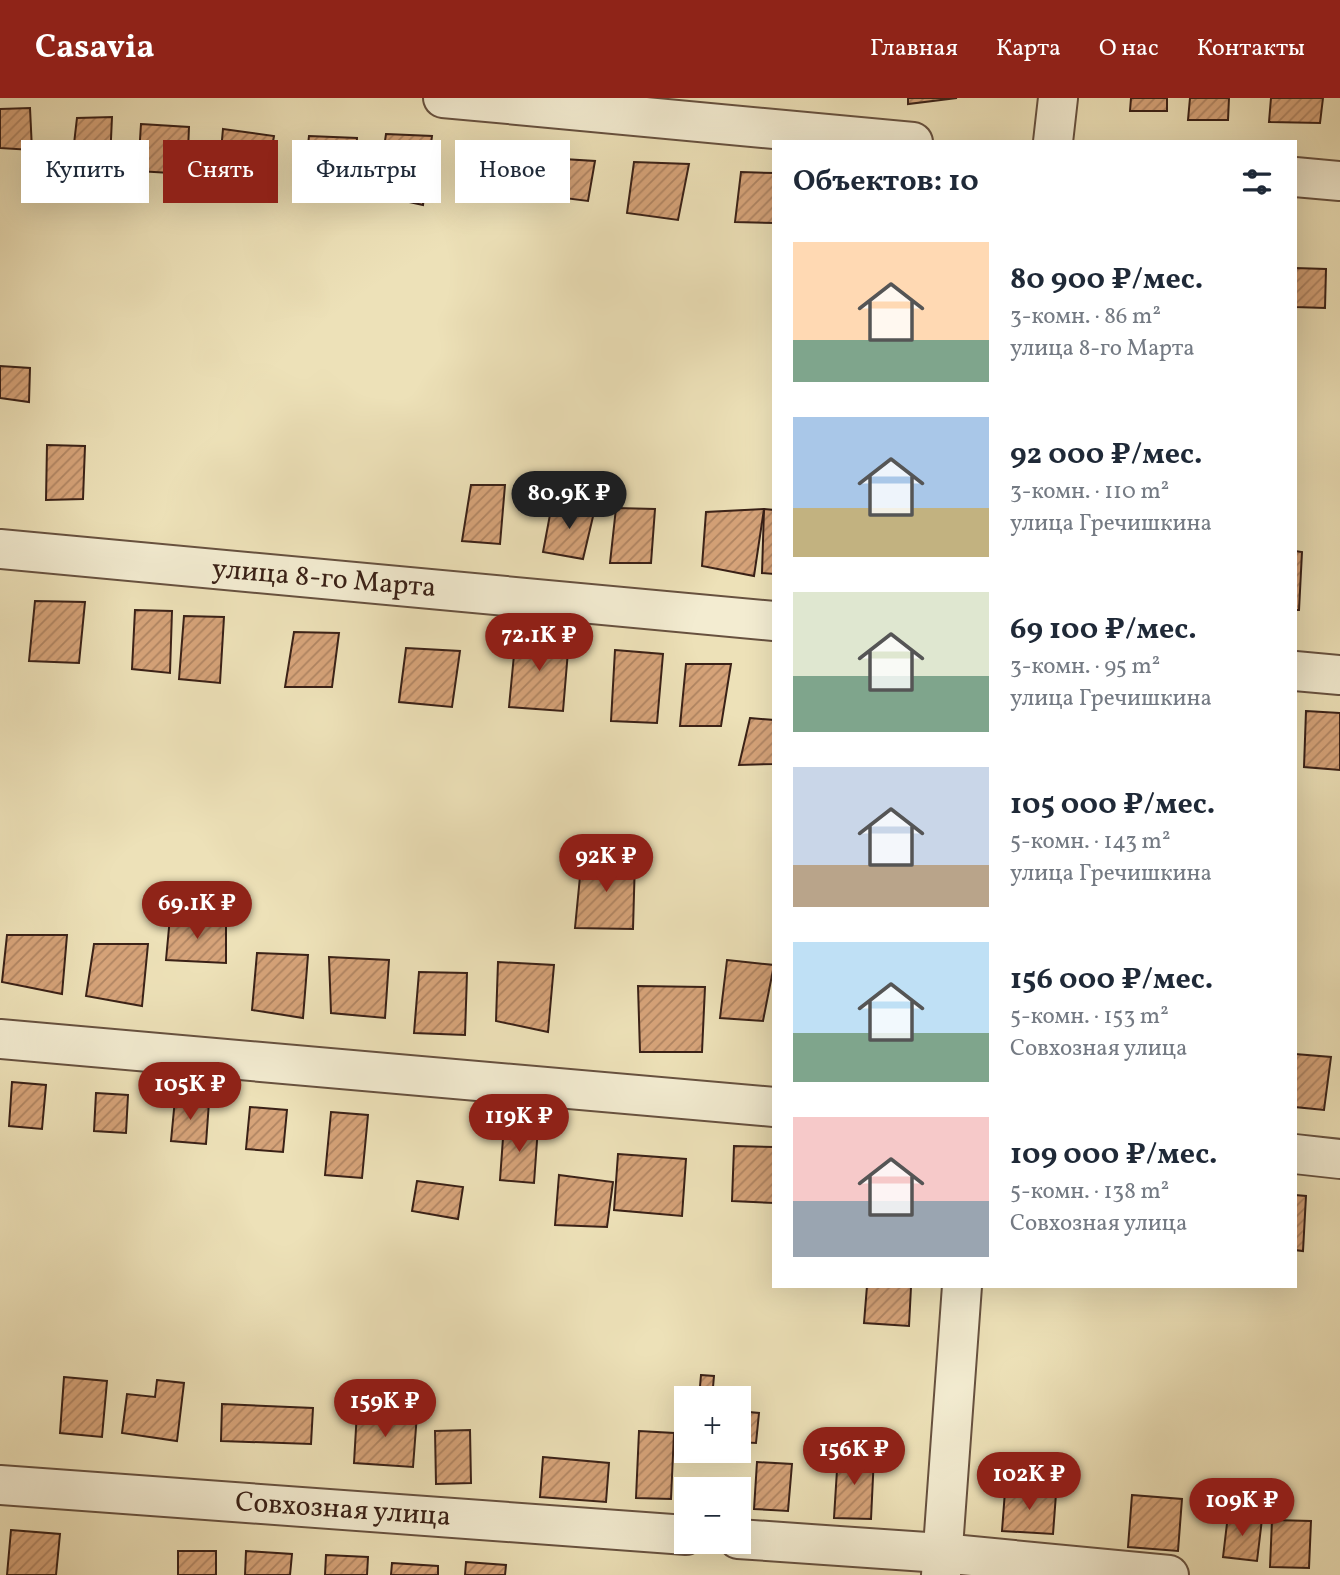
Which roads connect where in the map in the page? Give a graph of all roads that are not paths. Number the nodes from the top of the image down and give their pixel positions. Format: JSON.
{"nodes":[{"id":1,"x":443,"y":98,"type":"edge"},
{"id":2,"x":1058,"y":98,"type":"edge"},
{"id":3,"x":892,"y":140,"type":"edge"},
{"id":4,"x":1053,"y":140,"type":"edge"},
{"id":5,"x":1297,"y":177,"type":"edge"},
{"id":6,"x":1340,"y":181,"type":"edge"},
{"id":7,"x":0,"y":549,"type":"edge"},
{"id":8,"x":772,"y":621,"type":"edge"},
{"id":9,"x":1297,"y":671,"type":"edge"},
{"id":10,"x":1340,"y":675,"type":"edge"},
{"id":11,"x":0,"y":1040,"type":"edge"},
{"id":12,"x":772,"y":1107,"type":"edge"},
{"id":13,"x":1297,"y":1154,"type":"edge"},
{"id":14,"x":1340,"y":1159,"type":"edge"},
{"id":15,"x":962,"y":1288,"type":"edge"},
{"id":16,"x":0,"y":1485,"type":"edge"},
{"id":17,"x":674,"y":1534,"type":"edge"},
{"id":18,"x":751,"y":1541,"type":"edge"},
{"id":19,"x":941,"y":1564,"type":"edge"},
{"id":20,"x":1169,"y":1575,"type":"edge"}],
"edges":[{"from":1,"to":3,"type":"street"},
{"from":2,"to":4,"type":"street"},
{"from":5,"to":6,"type":"street"},
{"from":7,"to":8,"type":"street","name":"улица 8-го Марта"},
{"from":9,"to":10,"type":"street"},
{"from":11,"to":12,"type":"street"},
{"from":13,"to":14,"type":"street"},
{"from":15,"to":19,"type":"street"},
{"from":16,"to":17,"type":"street","name":"Совхозная улица"},
{"from":18,"to":19,"type":"street"},
{"from":19,"to":20,"type":"street"}]}
